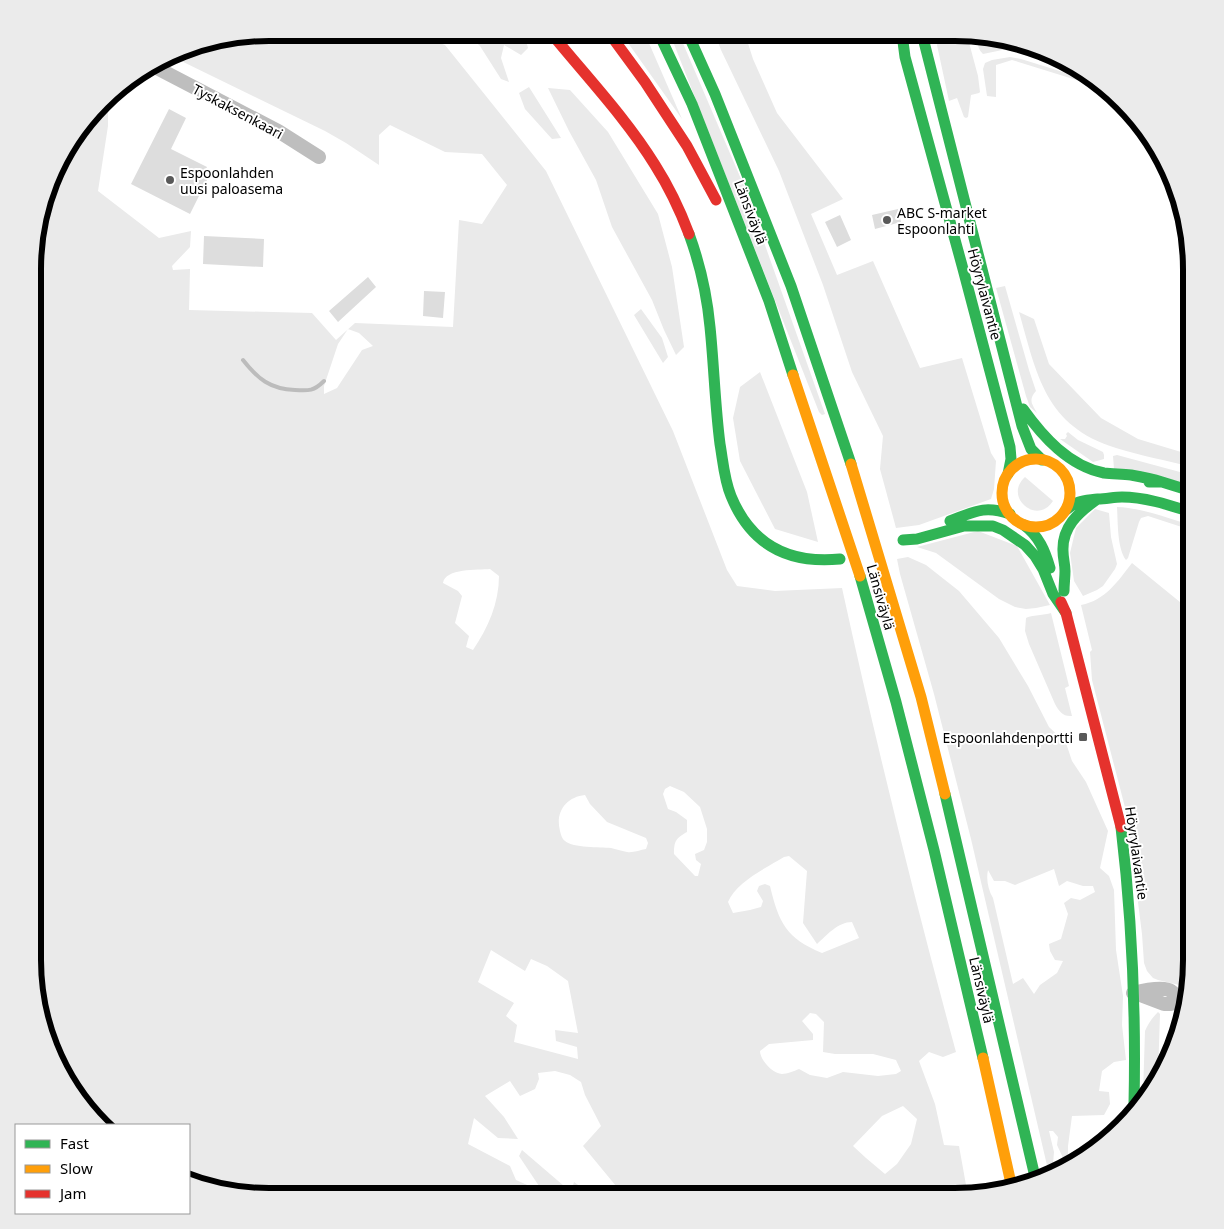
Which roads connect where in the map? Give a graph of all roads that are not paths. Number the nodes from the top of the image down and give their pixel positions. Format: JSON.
{"nodes":[{"id":1,"x":558,"y":41,"type":"edge"},
{"id":2,"x":614,"y":41,"type":"edge"},
{"id":3,"x":662,"y":41,"type":"edge"},
{"id":4,"x":691,"y":41,"type":"edge"},
{"id":5,"x":903,"y":41,"type":"edge"},
{"id":6,"x":924,"y":41,"type":"edge"},
{"id":7,"x":160,"y":70,"type":"edge"},
{"id":8,"x":319,"y":157,"type":"dead end"},
{"id":9,"x":769,"y":301,"type":"junction"},
{"id":10,"x":1013,"y":394,"type":"junction"},
{"id":11,"x":1042,"y":460,"type":"junction"},
{"id":12,"x":1063,"y":472,"type":"junction"},
{"id":13,"x":1008,"y":474,"type":"junction"},
{"id":14,"x":1076,"y":479,"type":"dead end"},
{"id":15,"x":1090,"y":481,"type":"dead end"},
{"id":16,"x":1162,"y":482,"type":"junction"},
{"id":17,"x":1183,"y":489,"type":"edge"},
{"id":18,"x":1096,"y":500,"type":"junction"},
{"id":19,"x":1183,"y":510,"type":"edge"},
{"id":20,"x":1064,"y":512,"type":"junction"},
{"id":21,"x":1010,"y":514,"type":"junction"},
{"id":22,"x":1024,"y":525,"type":"junction"},
{"id":23,"x":840,"y":558,"type":"dead end"},
{"id":24,"x":1064,"y":591,"type":"junction"},
{"id":25,"x":1066,"y":613,"type":"junction"},
{"id":26,"x":1133,"y":992,"type":"junction"},
{"id":27,"x":1179,"y":999,"type":"edge"},
{"id":28,"x":1134,"y":1100,"type":"edge"},
{"id":29,"x":1034,"y":1173,"type":"edge"},
{"id":30,"x":1010,"y":1181,"type":"edge"}],
"edges":[{"from":1,"to":23,"type":"main road"},
{"from":2,"to":9,"type":"main road"},
{"from":3,"to":9,"type":"main road","name":"Länsiväylä"},
{"from":4,"to":29,"type":"main road","name":"Länsiväylä"},
{"from":5,"to":13,"type":"main road","name":"Höyrylaivantie"},
{"from":6,"to":10,"type":"main road","name":"Höyrylaivantie"},
{"from":7,"to":8,"type":"street","name":"Tyskaksenkaari"},
{"from":9,"to":30,"type":"main road","name":"Länsiväylä"},
{"from":10,"to":11,"type":"main road","name":"Höyrylaivantie"},
{"from":10,"to":16,"type":"main road","name":"Höyrylaivantie"},
{"from":11,"to":12,"type":"main road"},
{"from":11,"to":13,"type":"main road"},
{"from":12,"to":14,"type":"main road"},
{"from":12,"to":20,"type":"main road"},
{"from":13,"to":21,"type":"main road"},
{"from":15,"to":16,"type":"main road"},
{"from":16,"to":17,"type":"main road"},
{"from":18,"to":19,"type":"main road"},
{"from":18,"to":20,"type":"main road"},
{"from":18,"to":24,"type":"main road"},
{"from":20,"to":22,"type":"main road"},
{"from":20,"to":24,"type":"main road","name":"Höyrylaivantie"},
{"from":21,"to":22,"type":"main road"},
{"from":21,"to":25,"type":"main road"},
{"from":22,"to":25,"type":"main road","name":"Höyrylaivantie"},
{"from":24,"to":25,"type":"main road","name":"Höyrylaivantie"},
{"from":25,"to":26,"type":"main road","name":"Höyrylaivantie"},
{"from":26,"to":27,"type":"street"},
{"from":26,"to":28,"type":"main road","name":"Höyrylaivantie"}]}
